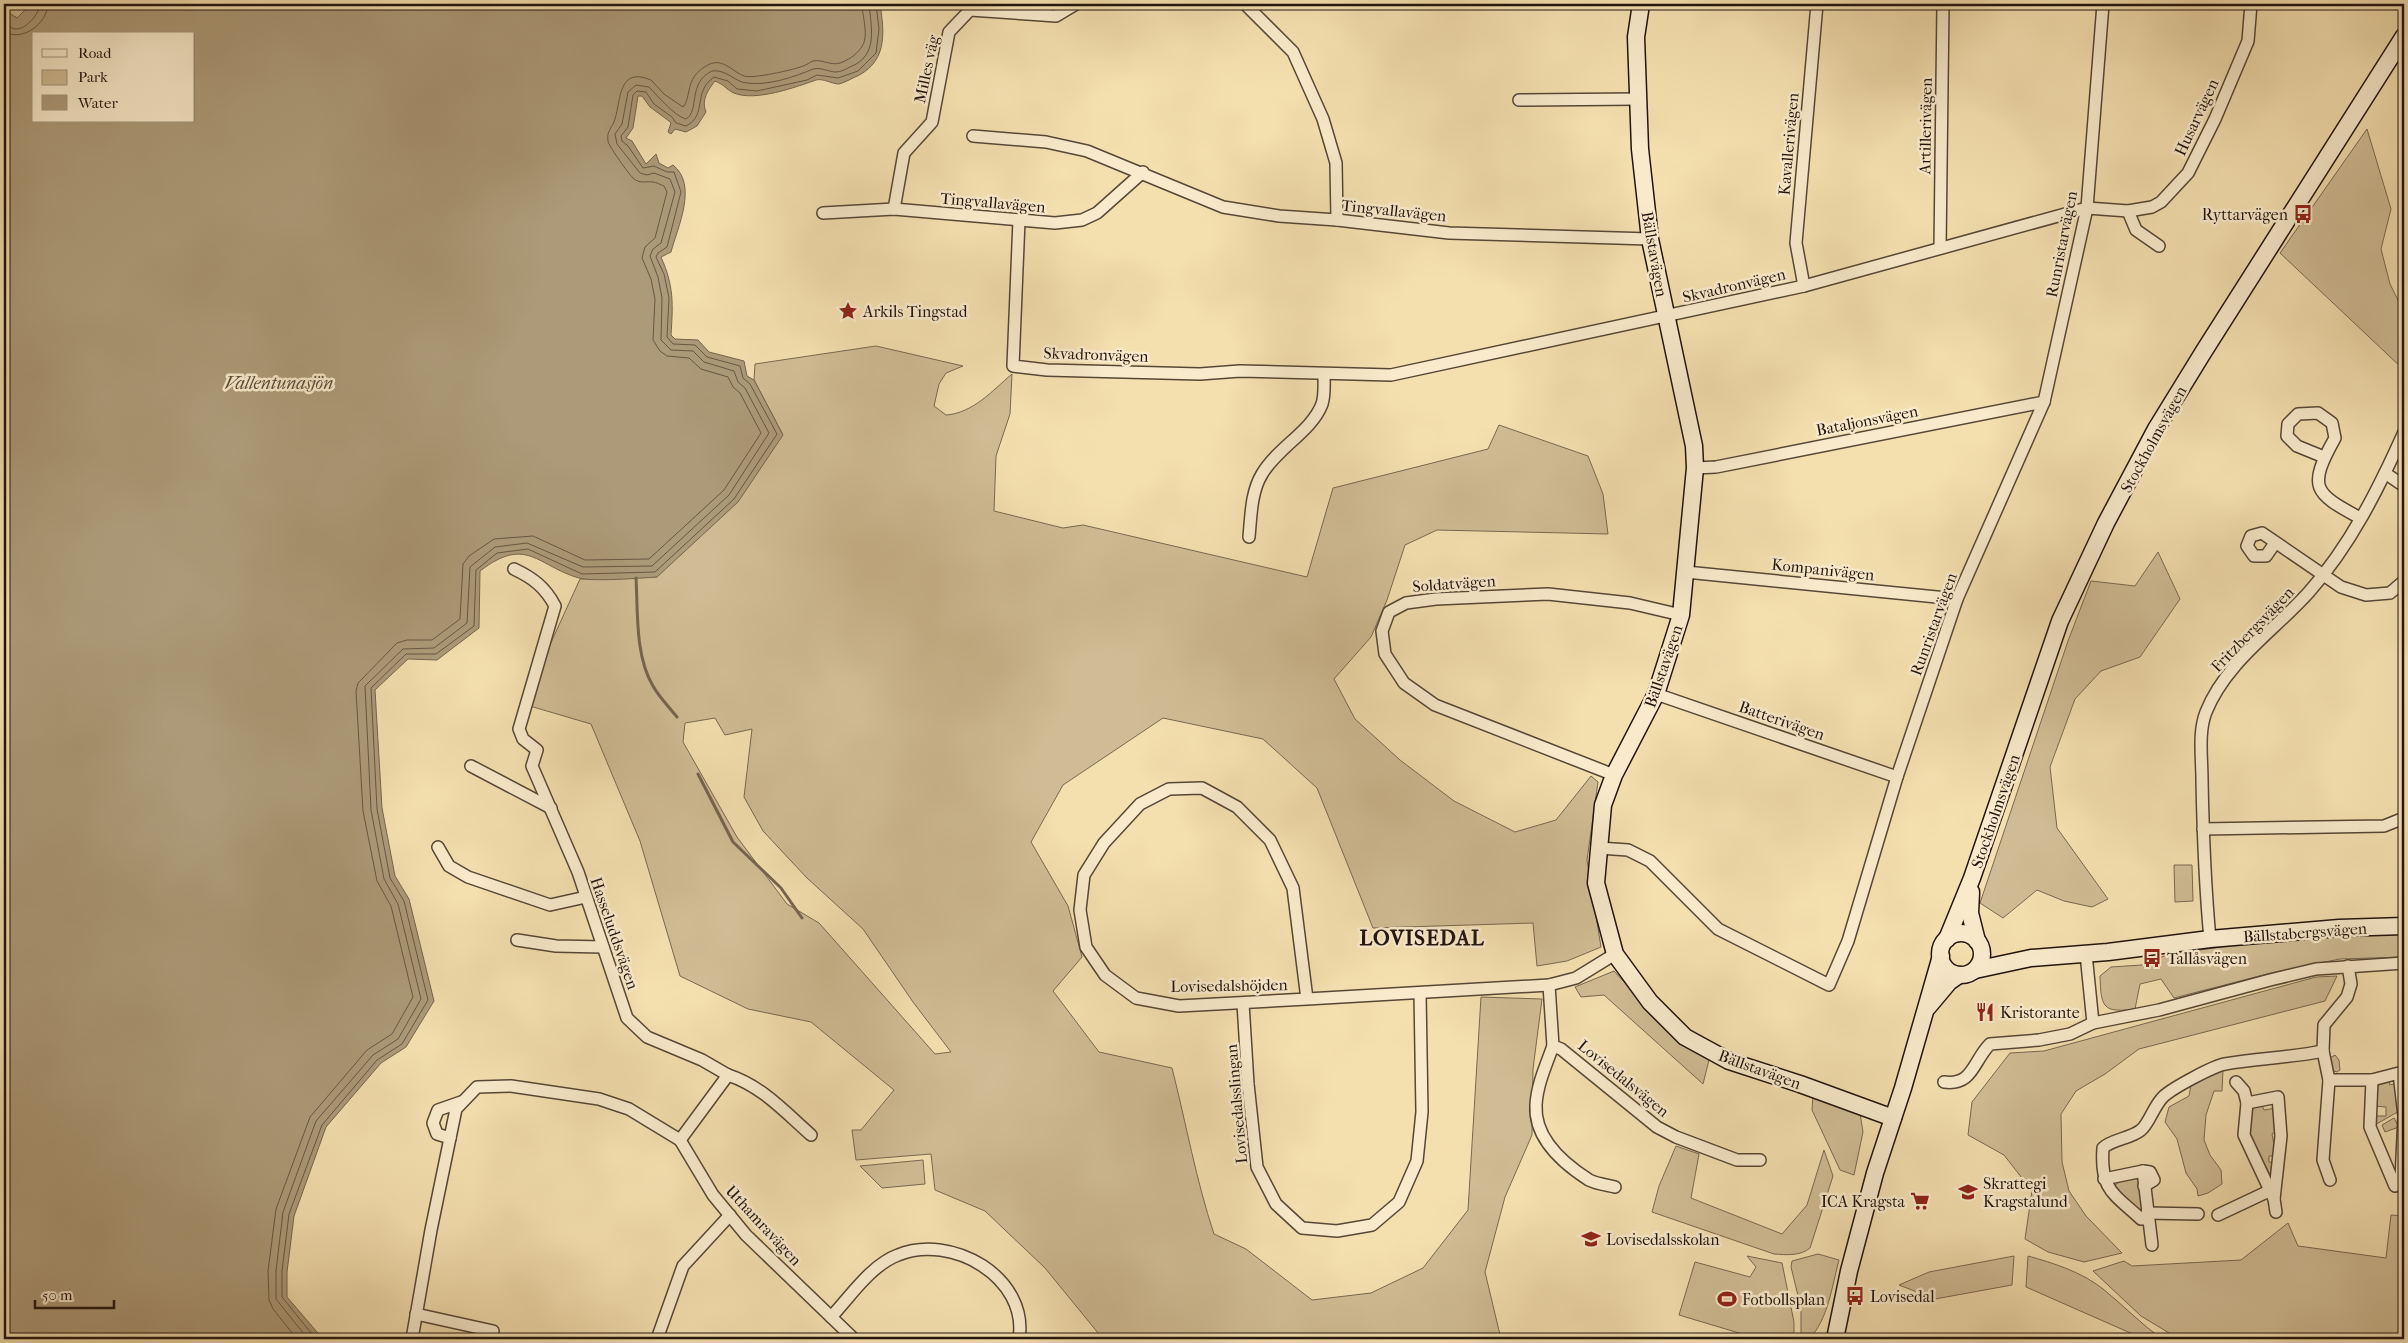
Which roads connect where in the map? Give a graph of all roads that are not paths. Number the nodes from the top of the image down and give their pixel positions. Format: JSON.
{"nodes":[{"id":1,"x":1076,"y":4,"type":"edge"},
{"id":2,"x":1245,"y":4,"type":"edge"},
{"id":3,"x":1641,"y":4,"type":"edge"},
{"id":4,"x":1816,"y":4,"type":"edge"},
{"id":5,"x":1944,"y":4,"type":"edge"},
{"id":6,"x":2103,"y":4,"type":"edge"},
{"id":7,"x":2251,"y":4,"type":"edge"},
{"id":8,"x":2404,"y":36,"type":"edge"},
{"id":9,"x":1638,"y":99,"type":"junction"},
{"id":10,"x":1519,"y":100,"type":"dead end"},
{"id":11,"x":973,"y":136,"type":"dead end"},
{"id":12,"x":1143,"y":172,"type":"junction"},
{"id":13,"x":2087,"y":208,"type":"junction"},
{"id":14,"x":894,"y":209,"type":"junction"},
{"id":15,"x":2128,"y":211,"type":"junction"},
{"id":16,"x":823,"y":213,"type":"dead end"},
{"id":17,"x":1019,"y":220,"type":"junction"},
{"id":18,"x":1337,"y":220,"type":"junction"},
{"id":19,"x":1650,"y":239,"type":"junction"},
{"id":20,"x":2159,"y":246,"type":"dead end"},
{"id":21,"x":1940,"y":248,"type":"junction"},
{"id":22,"x":1804,"y":286,"type":"junction"},
{"id":23,"x":1667,"y":316,"type":"junction"},
{"id":24,"x":1324,"y":374,"type":"junction"},
{"id":25,"x":2044,"y":402,"type":"junction"},
{"id":26,"x":2404,"y":432,"type":"edge"},
{"id":27,"x":2324,"y":458,"type":"junction"},
{"id":28,"x":1695,"y":468,"type":"junction"},
{"id":29,"x":2385,"y":474,"type":"junction"},
{"id":30,"x":2404,"y":486,"type":"edge"},
{"id":31,"x":2360,"y":518,"type":"junction"},
{"id":32,"x":1249,"y":537,"type":"dead end"},
{"id":33,"x":2275,"y":543,"type":"dead end"},
{"id":34,"x":514,"y":569,"type":"dead end"},
{"id":35,"x":1686,"y":572,"type":"junction"},
{"id":36,"x":2324,"y":573,"type":"junction"},
{"id":37,"x":2404,"y":582,"type":"edge"},
{"id":38,"x":1957,"y":599,"type":"junction"},
{"id":39,"x":1681,"y":615,"type":"junction"},
{"id":40,"x":1656,"y":694,"type":"junction"},
{"id":41,"x":471,"y":766,"type":"dead end"},
{"id":42,"x":1614,"y":775,"type":"junction"},
{"id":43,"x":1897,"y":777,"type":"junction"},
{"id":44,"x":550,"y":808,"type":"junction"},
{"id":45,"x":2404,"y":818,"type":"edge"},
{"id":46,"x":2203,"y":829,"type":"junction"},
{"id":47,"x":438,"y":847,"type":"dead end"},
{"id":48,"x":1599,"y":848,"type":"junction"},
{"id":49,"x":1972,"y":878,"type":"junction"},
{"id":50,"x":586,"y":897,"type":"junction"},
{"id":51,"x":2404,"y":926,"type":"edge"},
{"id":52,"x":1947,"y":939,"type":"junction"},
{"id":53,"x":2210,"y":939,"type":"junction"},
{"id":54,"x":517,"y":940,"type":"dead end"},
{"id":55,"x":1979,"y":944,"type":"junction"},
{"id":56,"x":603,"y":947,"type":"junction"},
{"id":57,"x":1615,"y":954,"type":"junction"},
{"id":58,"x":2086,"y":954,"type":"junction"},
{"id":59,"x":1941,"y":956,"type":"junction"},
{"id":60,"x":2031,"y":958,"type":"junction"},
{"id":61,"x":2404,"y":963,"type":"edge"},
{"id":62,"x":2348,"y":966,"type":"junction"},
{"id":63,"x":1967,"y":972,"type":"junction"},
{"id":64,"x":1549,"y":985,"type":"junction"},
{"id":65,"x":1420,"y":993,"type":"junction"},
{"id":66,"x":1307,"y":1000,"type":"junction"},
{"id":67,"x":1243,"y":1003,"type":"junction"},
{"id":68,"x":1924,"y":1012,"type":"junction"},
{"id":69,"x":2093,"y":1023,"type":"junction"},
{"id":70,"x":1553,"y":1046,"type":"junction"},
{"id":71,"x":2323,"y":1052,"type":"junction"},
{"id":72,"x":2401,"y":1074,"type":"edge"},
{"id":73,"x":728,"y":1075,"type":"junction"},
{"id":74,"x":2329,"y":1080,"type":"junction"},
{"id":75,"x":2372,"y":1080,"type":"junction"},
{"id":76,"x":1944,"y":1082,"type":"dead end"},
{"id":77,"x":2236,"y":1082,"type":"dead end"},
{"id":78,"x":2402,"y":1086,"type":"edge"},
{"id":79,"x":464,"y":1100,"type":"junction"},
{"id":80,"x":2247,"y":1103,"type":"junction"},
{"id":81,"x":2404,"y":1116,"type":"edge"},
{"id":82,"x":1893,"y":1118,"type":"junction"},
{"id":83,"x":811,"y":1135,"type":"dead end"},
{"id":84,"x":450,"y":1138,"type":"junction"},
{"id":85,"x":680,"y":1140,"type":"junction"},
{"id":86,"x":1760,"y":1160,"type":"dead end"},
{"id":87,"x":2104,"y":1179,"type":"junction"},
{"id":88,"x":2330,"y":1180,"type":"dead end"},
{"id":89,"x":1615,"y":1187,"type":"dead end"},
{"id":90,"x":2272,"y":1195,"type":"junction"},
{"id":91,"x":2276,"y":1212,"type":"dead end"},
{"id":92,"x":2198,"y":1214,"type":"dead end"},
{"id":93,"x":730,"y":1215,"type":"junction"},
{"id":94,"x":2218,"y":1215,"type":"dead end"},
{"id":95,"x":2147,"y":1216,"type":"junction"},
{"id":96,"x":2152,"y":1245,"type":"dead end"},
{"id":97,"x":416,"y":1314,"type":"junction"},
{"id":98,"x":831,"y":1317,"type":"junction"},
{"id":99,"x":493,"y":1330,"type":"dead end"},
{"id":100,"x":412,"y":1339,"type":"edge"},
{"id":101,"x":657,"y":1339,"type":"edge"},
{"id":102,"x":854,"y":1339,"type":"edge"},
{"id":103,"x":1019,"y":1339,"type":"edge"},
{"id":104,"x":1835,"y":1339,"type":"edge"}],
"edges":[{"from":1,"to":14,"type":"street","name":"Milles väg"},
{"from":2,"to":18,"type":"street"},
{"from":3,"to":9,"type":"street","name":"Bällstavägen"},
{"from":4,"to":22,"type":"street","name":"Kavallerivägen"},
{"from":5,"to":21,"type":"street","name":"Artillerivägen"},
{"from":6,"to":13,"type":"street","name":"Runristarvägen"},
{"from":7,"to":15,"type":"street","name":"Husarvägen"},
{"from":8,"to":49,"type":"street","name":"Stockholmsvägen"},
{"from":9,"to":10,"type":"street"},
{"from":9,"to":19,"type":"street","name":"Bällstavägen"},
{"from":11,"to":12,"type":"street","name":"Tingvallavägen"},
{"from":12,"to":17,"type":"street","name":"Tingvallavägen"},
{"from":12,"to":18,"type":"street","name":"Tingvallavägen"},
{"from":13,"to":15,"type":"street","name":"Husarvägen"},
{"from":13,"to":21,"type":"street","name":"Skvadronvägen"},
{"from":13,"to":25,"type":"street","name":"Runristarvägen"},
{"from":14,"to":16,"type":"street","name":"Tingvallavägen"},
{"from":14,"to":17,"type":"street","name":"Tingvallavägen"},
{"from":15,"to":20,"type":"street"},
{"from":17,"to":24,"type":"street","name":"Skvadronvägen"},
{"from":18,"to":19,"type":"street","name":"Tingvallavägen"},
{"from":19,"to":23,"type":"street","name":"Bällstavägen"},
{"from":21,"to":22,"type":"street","name":"Skvadronvägen"},
{"from":22,"to":23,"type":"street","name":"Skvadronvägen"},
{"from":23,"to":24,"type":"street","name":"Skvadronvägen"},
{"from":23,"to":28,"type":"street","name":"Bällstavägen"},
{"from":24,"to":32,"type":"street"},
{"from":25,"to":28,"type":"street","name":"Bataljonsvägen"},
{"from":25,"to":38,"type":"street","name":"Runristarvägen"},
{"from":26,"to":29,"type":"street","name":"Fritzbergsvägen"},
{"from":27,"to":27,"type":"street"},
{"from":27,"to":31,"type":"street"},
{"from":28,"to":35,"type":"street","name":"Bällstavägen"},
{"from":29,"to":30,"type":"street"},
{"from":29,"to":31,"type":"street","name":"Fritzbergsvägen"},
{"from":31,"to":36,"type":"street","name":"Fritzbergsvägen"},
{"from":33,"to":36,"type":"street"},
{"from":34,"to":44,"type":"street","name":"Hasseluddsvägen"},
{"from":35,"to":38,"type":"street","name":"Kompanivägen"},
{"from":35,"to":39,"type":"street","name":"Bällstavägen"},
{"from":36,"to":37,"type":"street"},
{"from":36,"to":46,"type":"street","name":"Fritzbergsvägen"},
{"from":38,"to":43,"type":"street","name":"Runristarvägen"},
{"from":39,"to":40,"type":"street","name":"Bällstavägen"},
{"from":39,"to":42,"type":"street","name":"Soldatvägen"},
{"from":40,"to":42,"type":"street","name":"Bällstavägen"},
{"from":40,"to":43,"type":"street","name":"Batterivägen"},
{"from":41,"to":44,"type":"street"},
{"from":42,"to":48,"type":"street","name":"Bällstavägen"},
{"from":43,"to":48,"type":"street","name":"Runristarvägen"},
{"from":44,"to":50,"type":"street","name":"Hasseluddsvägen"},
{"from":45,"to":46,"type":"street"},
{"from":46,"to":53,"type":"street","name":"Fritzbergsvägen"},
{"from":47,"to":50,"type":"street"},
{"from":48,"to":57,"type":"street","name":"Bällstavägen"},
{"from":49,"to":52,"type":"street","name":"Stockholmsvägen"},
{"from":49,"to":55,"type":"street","name":"Stockholmsvägen"},
{"from":50,"to":56,"type":"street","name":"Hasseluddsvägen"},
{"from":51,"to":53,"type":"street","name":"Bällstabergsvägen"},
{"from":52,"to":55,"type":"street"},
{"from":52,"to":59,"type":"street"},
{"from":53,"to":58,"type":"street","name":"Bällstabergsvägen"},
{"from":54,"to":56,"type":"street"},
{"from":55,"to":60,"type":"street","name":"Bällstabergsvägen"},
{"from":55,"to":63,"type":"street"},
{"from":56,"to":73,"type":"street","name":"Hasseluddsvägen"},
{"from":57,"to":64,"type":"street","name":"Lovisedalshöjden"},
{"from":57,"to":82,"type":"street","name":"Bällstavägen"},
{"from":58,"to":60,"type":"street","name":"Bällstabergsvägen"},
{"from":58,"to":69,"type":"street"},
{"from":59,"to":63,"type":"street"},
{"from":59,"to":68,"type":"street"},
{"from":60,"to":63,"type":"street","name":"Bällstabergsvägen"},
{"from":61,"to":62,"type":"street"},
{"from":62,"to":69,"type":"street"},
{"from":62,"to":71,"type":"street"},
{"from":63,"to":68,"type":"street"},
{"from":64,"to":65,"type":"street","name":"Lovisedalshöjden"},
{"from":64,"to":70,"type":"street","name":"Lovisedalsvägen"},
{"from":65,"to":66,"type":"street","name":"Lovisedalshöjden"},
{"from":65,"to":67,"type":"street","name":"Lovisedalsslingan"},
{"from":66,"to":67,"type":"street","name":"Lovisedalshöjden"},
{"from":66,"to":67,"type":"street","name":"Lovisedalshöjden"},
{"from":68,"to":82,"type":"street"},
{"from":69,"to":76,"type":"street"},
{"from":70,"to":86,"type":"street","name":"Lovisedalsvägen"},
{"from":70,"to":89,"type":"street","name":"Lovisedalsvägen"},
{"from":71,"to":74,"type":"street"},
{"from":71,"to":87,"type":"street"},
{"from":72,"to":75,"type":"street"},
{"from":72,"to":78,"type":"street"},
{"from":73,"to":83,"type":"street","name":"Hasseluddsvägen"},
{"from":73,"to":85,"type":"street"},
{"from":74,"to":75,"type":"street"},
{"from":74,"to":88,"type":"street"},
{"from":75,"to":81,"type":"street"},
{"from":77,"to":80,"type":"street"},
{"from":78,"to":81,"type":"street"},
{"from":79,"to":84,"type":"street","name":"Uthamravägen"},
{"from":79,"to":84,"type":"street","name":"Uthamravägen"},
{"from":79,"to":85,"type":"street","name":"Uthamravägen"},
{"from":80,"to":90,"type":"street"},
{"from":80,"to":90,"type":"street"},
{"from":82,"to":104,"type":"street"},
{"from":84,"to":97,"type":"street","name":"Uthamravägen"},
{"from":85,"to":93,"type":"street","name":"Uthamravägen"},
{"from":87,"to":95,"type":"street"},
{"from":87,"to":95,"type":"street"},
{"from":90,"to":91,"type":"street"},
{"from":90,"to":94,"type":"street"},
{"from":92,"to":95,"type":"street"},
{"from":93,"to":98,"type":"street","name":"Uthamravägen"},
{"from":93,"to":101,"type":"street"},
{"from":95,"to":96,"type":"street"},
{"from":97,"to":99,"type":"street"},
{"from":97,"to":100,"type":"street","name":"Uthamravägen"},
{"from":98,"to":102,"type":"street","name":"Uthamravägen"},
{"from":98,"to":103,"type":"street"}]}
